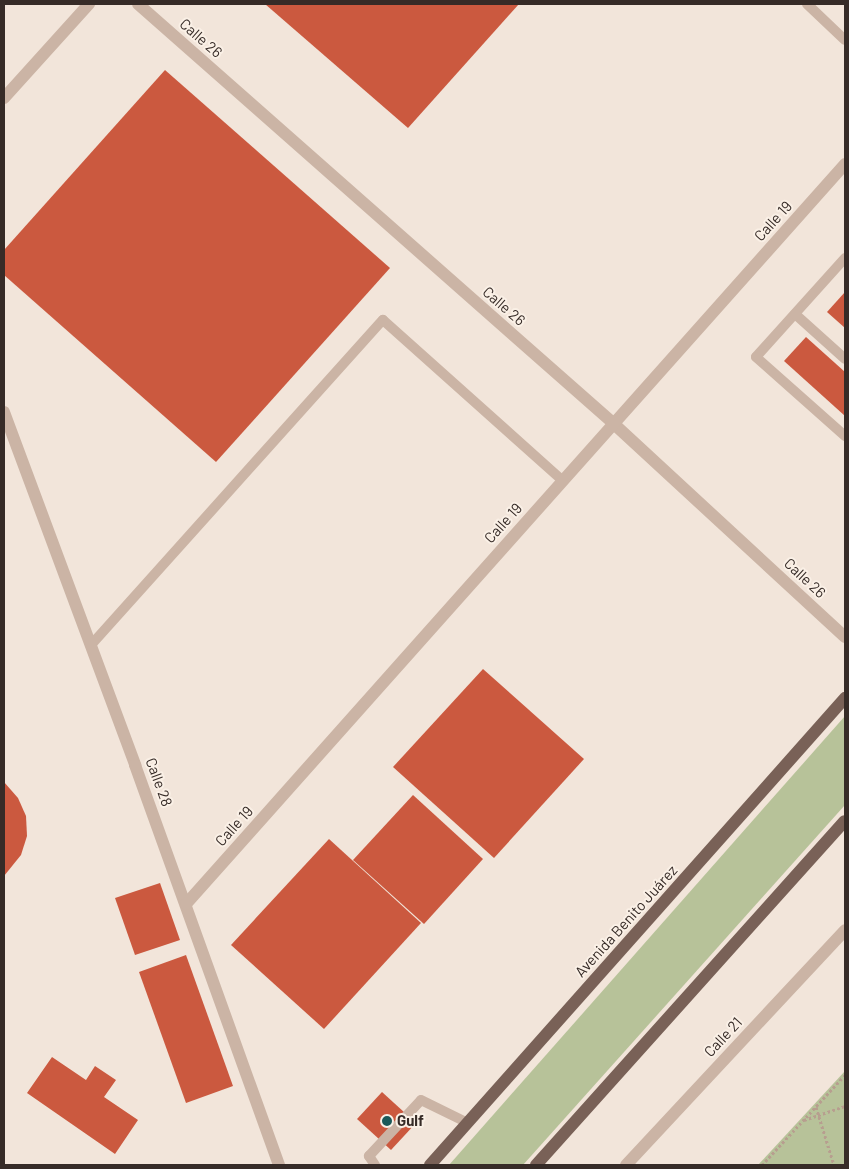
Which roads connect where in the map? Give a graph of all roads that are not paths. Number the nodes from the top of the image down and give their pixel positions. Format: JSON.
{"nodes":[{"id":1,"x":88,"y":4,"type":"edge"},
{"id":2,"x":138,"y":4,"type":"edge"},
{"id":3,"x":807,"y":4,"type":"edge"},
{"id":4,"x":845,"y":40,"type":"edge"},
{"id":5,"x":4,"y":98,"type":"edge"},
{"id":6,"x":845,"y":164,"type":"edge"},
{"id":7,"x":845,"y":258,"type":"edge"},
{"id":8,"x":795,"y":314,"type":"junction"},
{"id":9,"x":845,"y":359,"type":"edge"},
{"id":10,"x":4,"y":412,"type":"edge"},
{"id":11,"x":614,"y":424,"type":"junction"},
{"id":12,"x":845,"y":436,"type":"edge"},
{"id":13,"x":563,"y":481,"type":"junction"},
{"id":14,"x":845,"y":637,"type":"edge"},
{"id":15,"x":91,"y":645,"type":"junction"},
{"id":16,"x":845,"y":698,"type":"edge"},
{"id":17,"x":845,"y":821,"type":"edge"},
{"id":18,"x":186,"y":904,"type":"junction"},
{"id":19,"x":845,"y":930,"type":"edge"},
{"id":20,"x":468,"y":1123,"type":"junction"},
{"id":21,"x":279,"y":1165,"type":"edge"},
{"id":22,"x":375,"y":1165,"type":"edge"},
{"id":23,"x":430,"y":1165,"type":"edge"},
{"id":24,"x":536,"y":1165,"type":"edge"},
{"id":25,"x":627,"y":1165,"type":"edge"}],
"edges":[{"from":1,"to":5,"type":"street"},
{"from":2,"to":11,"type":"street","name":"Calle 26"},
{"from":3,"to":4,"type":"lane"},
{"from":6,"to":11,"type":"street","name":"Calle 19"},
{"from":7,"to":8,"type":"lane"},
{"from":8,"to":9,"type":"lane"},
{"from":8,"to":12,"type":"lane"},
{"from":10,"to":15,"type":"street","name":"Calle 28"},
{"from":11,"to":13,"type":"street","name":"Calle 19"},
{"from":11,"to":14,"type":"street","name":"Calle 26"},
{"from":13,"to":15,"type":"lane"},
{"from":13,"to":18,"type":"street","name":"Calle 19"},
{"from":15,"to":18,"type":"street","name":"Calle 28"},
{"from":16,"to":20,"type":"main road","name":"Avenida Benito Juárez"},
{"from":17,"to":24,"type":"main road"},
{"from":18,"to":21,"type":"street","name":"Calle 28"},
{"from":19,"to":25,"type":"street","name":"Calle 21"},
{"from":20,"to":22,"type":"lane"},
{"from":20,"to":23,"type":"main road","name":"Avenida Benito Juárez"}]}
